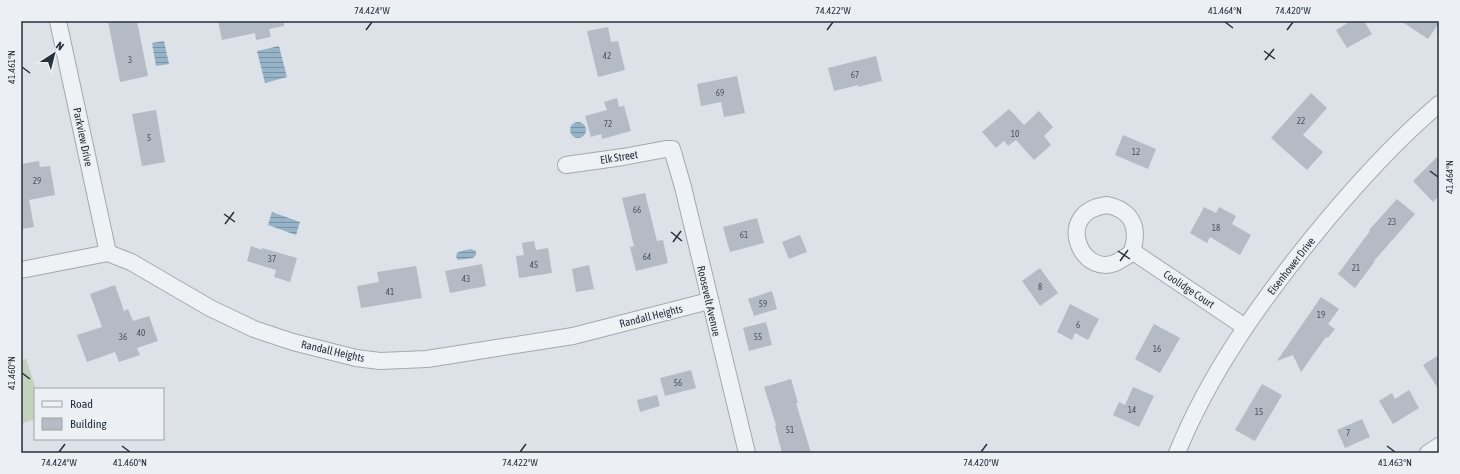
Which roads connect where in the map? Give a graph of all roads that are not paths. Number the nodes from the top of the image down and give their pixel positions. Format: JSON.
{"nodes":[{"id":1,"x":58,"y":21,"type":"edge"},
{"id":2,"x":1439,"y":104,"type":"edge"},
{"id":3,"x":672,"y":149,"type":"joint"},
{"id":4,"x":566,"y":165,"type":"dead end"},
{"id":5,"x":1132,"y":251,"type":"dead end"},
{"id":6,"x":108,"y":253,"type":"junction"},
{"id":7,"x":21,"y":270,"type":"edge"},
{"id":8,"x":709,"y":301,"type":"junction"},
{"id":9,"x":1245,"y":327,"type":"junction"},
{"id":10,"x":1439,"y":446,"type":"edge"},
{"id":11,"x":747,"y":453,"type":"edge"},
{"id":12,"x":1177,"y":453,"type":"edge"},
{"id":13,"x":1428,"y":453,"type":"edge"}],
"edges":[{"from":1,"to":6,"type":"street","name":"Parkview Drive"},
{"from":2,"to":9,"type":"street","name":"Eisenhower Drive"},
{"from":3,"to":4,"type":"street","name":"Elk Street"},
{"from":3,"to":8,"type":"street","name":"Roosevelt Avenue"},
{"from":5,"to":9,"type":"street","name":"Coolidge Court"},
{"from":6,"to":7,"type":"street"},
{"from":6,"to":8,"type":"street","name":"Randall Heights"},
{"from":8,"to":11,"type":"street","name":"Roosevelt Avenue"},
{"from":9,"to":12,"type":"street","name":"Eisenhower Drive"},
{"from":10,"to":13,"type":"street"}]}
